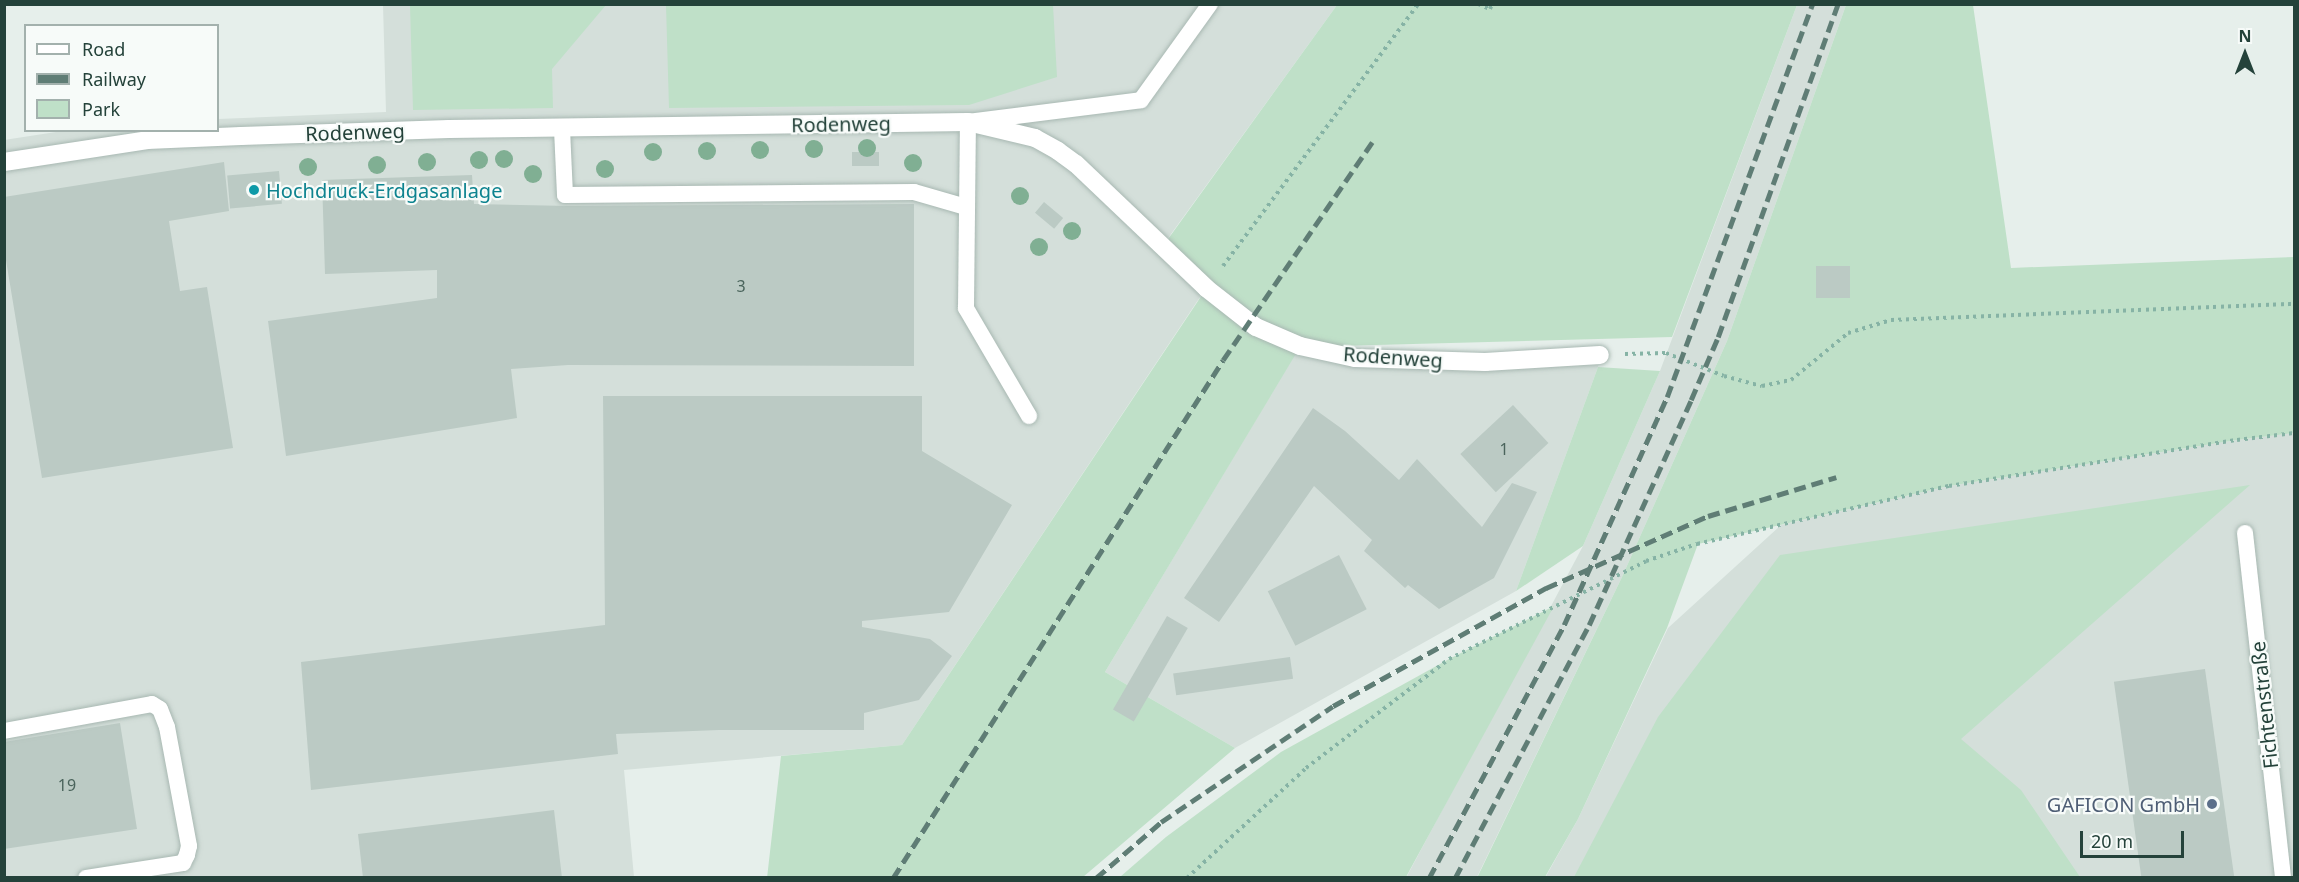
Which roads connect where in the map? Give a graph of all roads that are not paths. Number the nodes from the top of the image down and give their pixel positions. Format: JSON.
{"nodes":[{"id":1,"x":1210,"y":4,"type":"edge"},
{"id":2,"x":968,"y":122,"type":"junction"},
{"id":3,"x":562,"y":129,"type":"junction"},
{"id":4,"x":4,"y":162,"type":"edge"},
{"id":5,"x":966,"y":207,"type":"junction"},
{"id":6,"x":1600,"y":355,"type":"road end"},
{"id":7,"x":1029,"y":416,"type":"dead end"},
{"id":8,"x":2244,"y":533,"type":"dead end"},
{"id":9,"x":4,"y":731,"type":"edge"},
{"id":10,"x":86,"y":878,"type":"edge"},
{"id":11,"x":2283,"y":878,"type":"edge"}],
"edges":[{"from":1,"to":2,"type":"lane"},
{"from":2,"to":3,"type":"street","name":"Rodenweg"},
{"from":2,"to":5,"type":"lane"},
{"from":2,"to":6,"type":"street","name":"Rodenweg"},
{"from":3,"to":4,"type":"street","name":"Rodenweg"},
{"from":3,"to":5,"type":"lane"},
{"from":5,"to":7,"type":"lane"},
{"from":8,"to":11,"type":"lane","name":"Fichtenstraße"},
{"from":9,"to":10,"type":"lane"}]}
